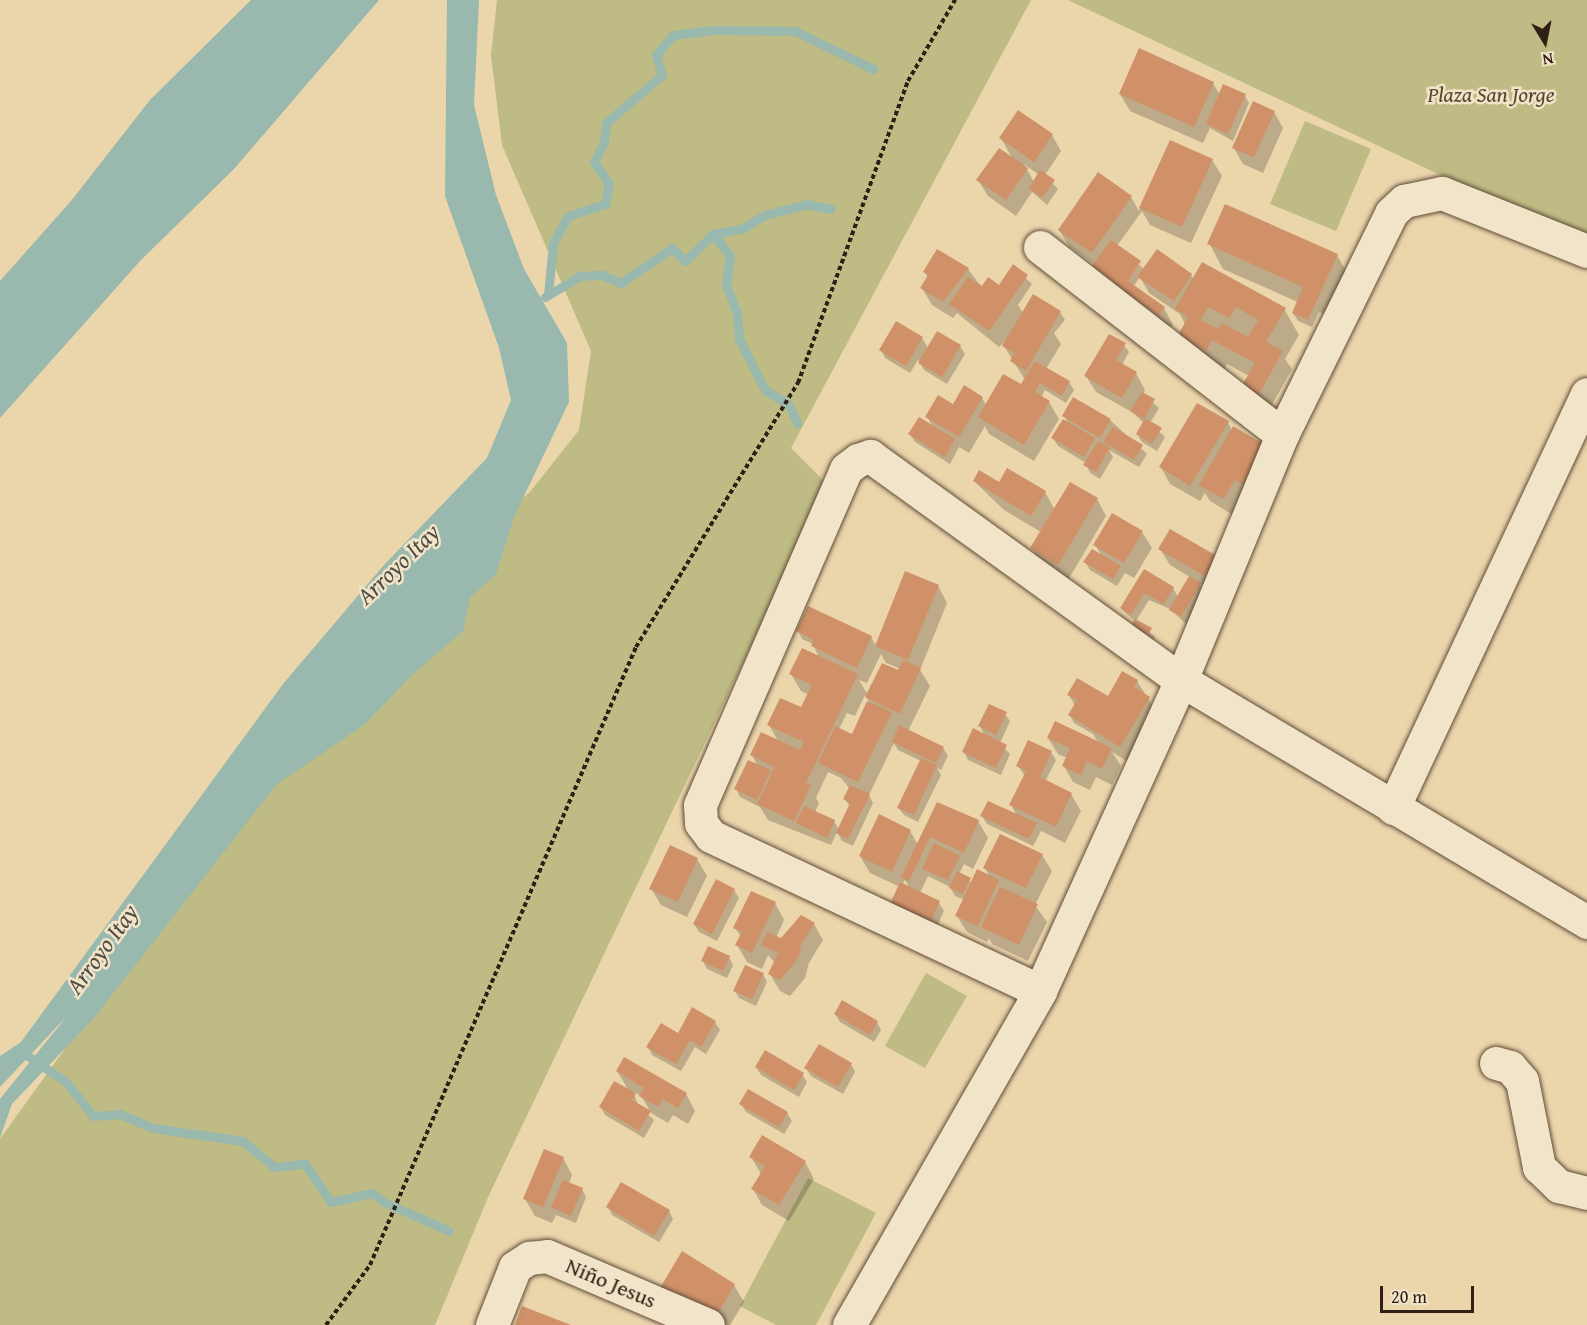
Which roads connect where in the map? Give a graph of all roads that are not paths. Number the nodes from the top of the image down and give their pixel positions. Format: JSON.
{"nodes":[{"id":1,"x":1041,"y":248,"type":"dead end"},
{"id":2,"x":1587,"y":251,"type":"edge"},
{"id":3,"x":1587,"y":394,"type":"edge"},
{"id":4,"x":1282,"y":435,"type":"junction"},
{"id":5,"x":1182,"y":680,"type":"junction"},
{"id":6,"x":1393,"y":808,"type":"junction"},
{"id":7,"x":1587,"y":922,"type":"edge"},
{"id":8,"x":1040,"y":991,"type":"junction"},
{"id":9,"x":1496,"y":1063,"type":"dead end"},
{"id":10,"x":1587,"y":1193,"type":"edge"},
{"id":11,"x":492,"y":1325,"type":"edge"},
{"id":12,"x":708,"y":1325,"type":"edge"},
{"id":13,"x":849,"y":1325,"type":"edge"}],
"edges":[{"from":1,"to":4,"type":"street"},
{"from":2,"to":4,"type":"street"},
{"from":3,"to":6,"type":"street"},
{"from":4,"to":5,"type":"street"},
{"from":5,"to":6,"type":"street"},
{"from":5,"to":8,"type":"street"},
{"from":5,"to":8,"type":"street"},
{"from":6,"to":7,"type":"street"},
{"from":8,"to":13,"type":"street"},
{"from":9,"to":10,"type":"street"},
{"from":11,"to":12,"type":"street","name":"Niño Jesus"}]}
